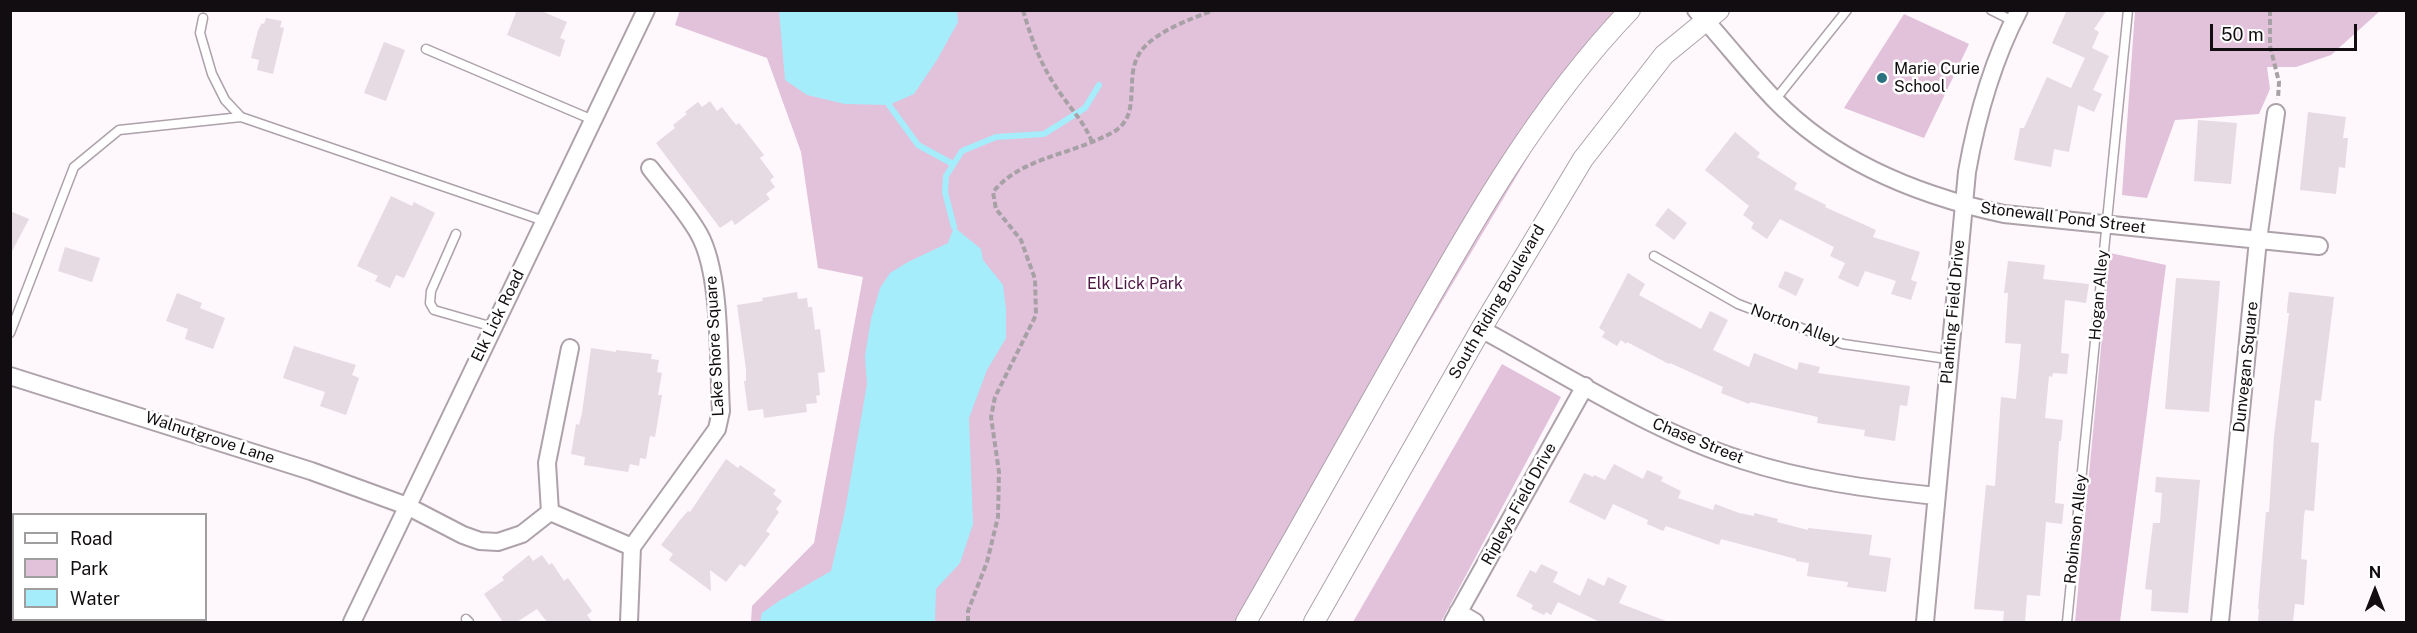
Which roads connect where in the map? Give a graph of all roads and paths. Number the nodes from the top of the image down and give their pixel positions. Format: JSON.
{"nodes":[{"id":1,"x":646,"y":10,"type":"edge"},
{"id":2,"x":1023,"y":10,"type":"edge"},
{"id":3,"x":1214,"y":10,"type":"edge"},
{"id":4,"x":1630,"y":10,"type":"edge"},
{"id":5,"x":1847,"y":10,"type":"edge"},
{"id":6,"x":1991,"y":10,"type":"edge"},
{"id":7,"x":2128,"y":10,"type":"edge"},
{"id":8,"x":2270,"y":10,"type":"edge"},
{"id":9,"x":1707,"y":14,"type":"edge"},
{"id":10,"x":2016,"y":16,"type":"edge"},
{"id":11,"x":203,"y":18,"type":"dead end"},
{"id":12,"x":426,"y":49,"type":"dead end"},
{"id":13,"x":1775,"y":100,"type":"junction"},
{"id":14,"x":2276,"y":113,"type":"joint"},
{"id":15,"x":242,"y":117,"type":"junction"},
{"id":16,"x":593,"y":120,"type":"junction"},
{"id":17,"x":1092,"y":142,"type":"junction"},
{"id":18,"x":650,"y":168,"type":"dead end"},
{"id":19,"x":1963,"y":205,"type":"junction"},
{"id":20,"x":544,"y":221,"type":"junction"},
{"id":21,"x":2106,"y":225,"type":"junction"},
{"id":22,"x":456,"y":234,"type":"dead end"},
{"id":23,"x":2258,"y":240,"type":"junction"},
{"id":24,"x":2319,"y":246,"type":"dead end"},
{"id":25,"x":1654,"y":255,"type":"dead end"},
{"id":26,"x":493,"y":327,"type":"junction"},
{"id":27,"x":1481,"y":329,"type":"junction"},
{"id":28,"x":10,"y":333,"type":"edge"},
{"id":29,"x":570,"y":348,"type":"dead end"},
{"id":30,"x":1948,"y":359,"type":"junction"},
{"id":31,"x":10,"y":376,"type":"edge"},
{"id":32,"x":1585,"y":386,"type":"junction"},
{"id":33,"x":2086,"y":435,"type":"joint"},
{"id":34,"x":1936,"y":496,"type":"junction"},
{"id":35,"x":407,"y":506,"type":"junction"},
{"id":36,"x":550,"y":512,"type":"junction"},
{"id":37,"x":632,"y":547,"type":"junction"},
{"id":38,"x":1455,"y":617,"type":"edge"},
{"id":39,"x":352,"y":622,"type":"edge"},
{"id":40,"x":629,"y":622,"type":"edge"},
{"id":41,"x":968,"y":622,"type":"edge"},
{"id":42,"x":1246,"y":622,"type":"edge"},
{"id":43,"x":1314,"y":622,"type":"edge"},
{"id":44,"x":1475,"y":622,"type":"edge"},
{"id":45,"x":1925,"y":622,"type":"edge"},
{"id":46,"x":2067,"y":622,"type":"edge"},
{"id":47,"x":2220,"y":622,"type":"edge"}],
"edges":[{"from":1,"to":16,"type":"street","name":"Elk Lick Road"},
{"from":2,"to":17,"type":"path"},
{"from":3,"to":17,"type":"path"},
{"from":4,"to":42,"type":"street"},
{"from":5,"to":13,"type":"lane"},
{"from":6,"to":10,"type":"lane"},
{"from":7,"to":21,"type":"lane","name":"Hogan Alley"},
{"from":8,"to":14,"type":"path"},
{"from":9,"to":13,"type":"street","name":"Stonewall Pond Street"},
{"from":9,"to":27,"type":"street","name":"South Riding Boulevard"},
{"from":10,"to":19,"type":"street","name":"Planting Field Drive"},
{"from":11,"to":15,"type":"lane"},
{"from":12,"to":16,"type":"lane"},
{"from":13,"to":19,"type":"street","name":"Stonewall Pond Street"},
{"from":14,"to":23,"type":"street","name":"Dunvegan Square"},
{"from":15,"to":20,"type":"lane"},
{"from":15,"to":28,"type":"lane"},
{"from":16,"to":20,"type":"street","name":"Elk Lick Road"},
{"from":17,"to":41,"type":"path"},
{"from":18,"to":37,"type":"street","name":"Lake Shore Square"},
{"from":19,"to":21,"type":"street","name":"Stonewall Pond Street"},
{"from":19,"to":30,"type":"street","name":"Planting Field Drive"},
{"from":20,"to":26,"type":"street","name":"Elk Lick Road"},
{"from":21,"to":23,"type":"street","name":"Stonewall Pond Street"},
{"from":21,"to":33,"type":"lane","name":"Hogan Alley"},
{"from":22,"to":26,"type":"lane"},
{"from":23,"to":24,"type":"street","name":"Stonewall Pond Street"},
{"from":23,"to":47,"type":"street","name":"Dunvegan Square"},
{"from":25,"to":30,"type":"lane","name":"Norton Alley"},
{"from":26,"to":35,"type":"street","name":"Elk Lick Road"},
{"from":27,"to":32,"type":"street","name":"Chase Street"},
{"from":27,"to":43,"type":"street","name":"South Riding Boulevard"},
{"from":29,"to":36,"type":"street"},
{"from":30,"to":34,"type":"street","name":"Planting Field Drive"},
{"from":31,"to":35,"type":"street","name":"Walnutgrove Lane"},
{"from":32,"to":34,"type":"street","name":"Chase Street"},
{"from":32,"to":38,"type":"street","name":"Ripleys Field Drive"},
{"from":33,"to":46,"type":"lane","name":"Robinson Alley"},
{"from":34,"to":45,"type":"street","name":"Planting Field Drive"},
{"from":35,"to":36,"type":"street","name":"Walnutgrove Lane"},
{"from":35,"to":39,"type":"street","name":"Elk Lick Road"},
{"from":36,"to":37,"type":"street"},
{"from":37,"to":40,"type":"street"},
{"from":38,"to":44,"type":"street"}]}
